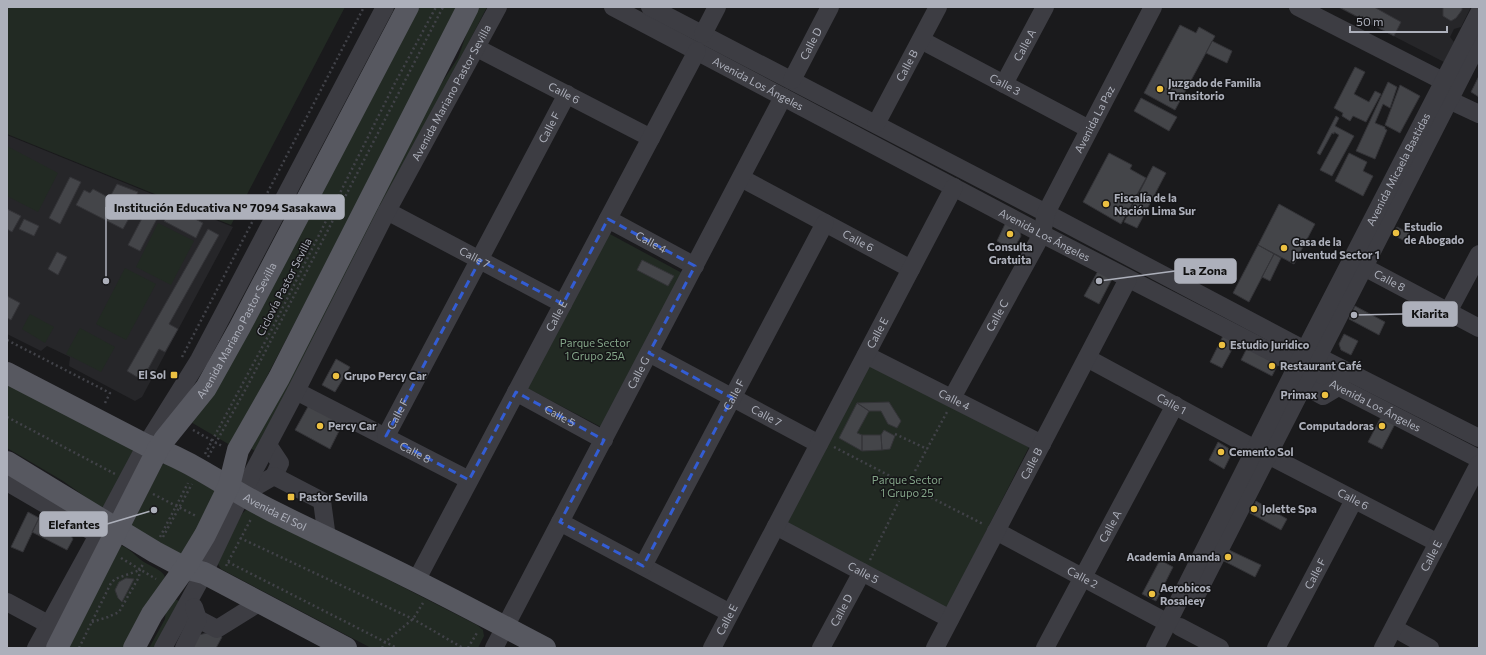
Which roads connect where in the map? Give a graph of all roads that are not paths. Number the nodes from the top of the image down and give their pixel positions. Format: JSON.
{"nodes":[{"id":1,"x":385,"y":7,"type":"edge"},
{"id":2,"x":408,"y":7,"type":"edge"},
{"id":3,"x":468,"y":7,"type":"edge"},
{"id":4,"x":498,"y":7,"type":"edge"},
{"id":5,"x":613,"y":7,"type":"edge"},
{"id":6,"x":650,"y":7,"type":"edge"},
{"id":7,"x":717,"y":7,"type":"edge"},
{"id":8,"x":830,"y":7,"type":"edge"},
{"id":9,"x":938,"y":7,"type":"edge"},
{"id":10,"x":1045,"y":7,"type":"edge"},
{"id":11,"x":1153,"y":7,"type":"edge"},
{"id":12,"x":1298,"y":7,"type":"edge"},
{"id":13,"x":1479,"y":13,"type":"edge"},
{"id":14,"x":703,"y":34,"type":"junction"},
{"id":15,"x":921,"y":40,"type":"junction"},
{"id":16,"x":1479,"y":42,"type":"edge"},
{"id":17,"x":477,"y":48,"type":"junction"},
{"id":18,"x":697,"y":51,"type":"junction"},
{"id":19,"x":792,"y":80,"type":"junction"},
{"id":20,"x":1444,"y":81,"type":"junction"},
{"id":21,"x":1004,"y":84,"type":"junction"},
{"id":22,"x":567,"y":94,"type":"junction"},
{"id":23,"x":783,"y":97,"type":"junction"},
{"id":24,"x":1449,"y":100,"type":"junction"},
{"id":25,"x":1479,"y":114,"type":"edge"},
{"id":26,"x":876,"y":124,"type":"junction"},
{"id":27,"x":1089,"y":130,"type":"junction"},
{"id":28,"x":651,"y":138,"type":"junction"},
{"id":29,"x":741,"y":178,"type":"junction"},
{"id":30,"x":954,"y":187,"type":"junction"},
{"id":31,"x":387,"y":211,"type":"junction"},
{"id":32,"x":1046,"y":213,"type":"junction"},
{"id":33,"x":608,"y":219,"type":"junction"},
{"id":34,"x":825,"y":223,"type":"junction"},
{"id":35,"x":1042,"y":234,"type":"junction"},
{"id":36,"x":1479,"y":254,"type":"edge"},
{"id":37,"x":480,"y":260,"type":"junction"},
{"id":38,"x":695,"y":266,"type":"junction"},
{"id":39,"x":1364,"y":267,"type":"junction"},
{"id":40,"x":911,"y":270,"type":"junction"},
{"id":41,"x":1128,"y":279,"type":"junction"},
{"id":42,"x":563,"y":304,"type":"junction"},
{"id":43,"x":1448,"y":312,"type":"junction"},
{"id":44,"x":1479,"y":328,"type":"edge"},
{"id":45,"x":649,"y":353,"type":"junction"},
{"id":46,"x":866,"y":355,"type":"junction"},
{"id":47,"x":1087,"y":358,"type":"junction"},
{"id":48,"x":1306,"y":366,"type":"junction"},
{"id":49,"x":7,"y":373,"type":"edge"},
{"id":50,"x":1342,"y":379,"type":"junction"},
{"id":51,"x":296,"y":391,"type":"junction"},
{"id":52,"x":516,"y":392,"type":"junction"},
{"id":53,"x":732,"y":398,"type":"junction"},
{"id":54,"x":953,"y":398,"type":"junction"},
{"id":55,"x":1174,"y":405,"type":"junction"},
{"id":56,"x":386,"y":436,"type":"junction"},
{"id":57,"x":1479,"y":438,"type":"edge"},
{"id":58,"x":604,"y":440,"type":"junction"},
{"id":59,"x":820,"y":442,"type":"junction"},
{"id":60,"x":1042,"y":444,"type":"junction"},
{"id":61,"x":268,"y":445,"type":"junction"},
{"id":62,"x":152,"y":447,"type":"junction"},
{"id":63,"x":1262,"y":452,"type":"junction"},
{"id":64,"x":1479,"y":459,"type":"edge"},
{"id":65,"x":7,"y":462,"type":"edge"},
{"id":66,"x":1479,"y":464,"type":"edge"},
{"id":67,"x":274,"y":476,"type":"junction"},
{"id":68,"x":470,"y":480,"type":"junction"},
{"id":69,"x":7,"y":482,"type":"edge"},
{"id":70,"x":243,"y":495,"type":"junction"},
{"id":71,"x":1354,"y":500,"type":"junction"},
{"id":72,"x":560,"y":522,"type":"junction"},
{"id":73,"x":776,"y":526,"type":"junction"},
{"id":74,"x":996,"y":531,"type":"junction"},
{"id":75,"x":107,"y":535,"type":"junction"},
{"id":76,"x":327,"y":538,"type":"junction"},
{"id":77,"x":1438,"y":543,"type":"junction"},
{"id":78,"x":643,"y":566,"type":"junction"},
{"id":79,"x":209,"y":571,"type":"junction"},
{"id":80,"x":863,"y":573,"type":"junction"},
{"id":81,"x":1082,"y":577,"type":"junction"},
{"id":82,"x":424,"y":585,"type":"junction"},
{"id":83,"x":190,"y":599,"type":"junction"},
{"id":84,"x":7,"y":602,"type":"edge"},
{"id":85,"x":260,"y":602,"type":"junction"},
{"id":86,"x":730,"y":613,"type":"junction"},
{"id":87,"x":198,"y":619,"type":"junction"},
{"id":88,"x":950,"y":619,"type":"junction"},
{"id":89,"x":48,"y":624,"type":"junction"},
{"id":90,"x":1174,"y":625,"type":"junction"},
{"id":91,"x":505,"y":627,"type":"junction"},
{"id":92,"x":1394,"y":628,"type":"junction"},
{"id":93,"x":36,"y":648,"type":"edge"},
{"id":94,"x":57,"y":648,"type":"edge"},
{"id":95,"x":134,"y":648,"type":"edge"},
{"id":96,"x":163,"y":648,"type":"edge"},
{"id":97,"x":184,"y":648,"type":"edge"},
{"id":98,"x":346,"y":648,"type":"edge"},
{"id":99,"x":494,"y":648,"type":"edge"},
{"id":100,"x":546,"y":648,"type":"edge"},
{"id":101,"x":712,"y":648,"type":"edge"},
{"id":102,"x":821,"y":648,"type":"edge"},
{"id":103,"x":935,"y":648,"type":"edge"},
{"id":104,"x":1045,"y":648,"type":"edge"},
{"id":105,"x":1155,"y":648,"type":"edge"},
{"id":106,"x":1169,"y":648,"type":"edge"},
{"id":107,"x":1220,"y":648,"type":"edge"},
{"id":108,"x":1276,"y":648,"type":"edge"},
{"id":109,"x":1383,"y":648,"type":"edge"},
{"id":110,"x":1430,"y":648,"type":"edge"}],
"edges":[{"from":1,"to":62,"type":"street","name":"Avenida Mariano Pastor Sevilla"},
{"from":2,"to":62,"type":"main road","name":"Avenida Mariano Pastor Sevilla"},
{"from":3,"to":70,"type":"main road","name":"Avenida Mariano Pastor Sevilla"},
{"from":4,"to":17,"type":"street","name":"Avenida Mariano Pastor Sevilla"},
{"from":5,"to":18,"type":"street","name":"Avenida Los Ángeles"},
{"from":6,"to":14,"type":"street","name":"Avenida Los Ángeles"},
{"from":7,"to":14,"type":"street"},
{"from":8,"to":19,"type":"street","name":"Calle D"},
{"from":9,"to":15,"type":"street","name":"Calle B"},
{"from":10,"to":21,"type":"street","name":"Calle A"},
{"from":11,"to":27,"type":"street","name":"Avenida La Paz"},
{"from":12,"to":20,"type":"street"},
{"from":13,"to":20,"type":"street","name":"Avenida Micaela Bastidas"},
{"from":14,"to":19,"type":"street","name":"Avenida Los Ángeles"},
{"from":15,"to":21,"type":"street","name":"Calle 3"},
{"from":15,"to":26,"type":"street","name":"Calle B"},
{"from":16,"to":24,"type":"street","name":"Avenida Micaela Bastidas"},
{"from":17,"to":22,"type":"street","name":"Calle 6"},
{"from":17,"to":31,"type":"street","name":"Avenida Mariano Pastor Sevilla"},
{"from":18,"to":23,"type":"street","name":"Avenida Los Ángeles"},
{"from":18,"to":28,"type":"street","name":"Calle E"},
{"from":19,"to":26,"type":"street","name":"Avenida Los Ángeles"},
{"from":20,"to":48,"type":"street","name":"Avenida Micaela Bastidas"},
{"from":21,"to":27,"type":"street","name":"Calle 3"},
{"from":22,"to":28,"type":"street","name":"Calle 6"},
{"from":22,"to":37,"type":"street","name":"Calle F"},
{"from":23,"to":29,"type":"street","name":"Calle G"},
{"from":23,"to":30,"type":"street","name":"Avenida Los Ángeles"},
{"from":24,"to":25,"type":"street"},
{"from":24,"to":39,"type":"street","name":"Avenida Micaela Bastidas"},
{"from":26,"to":32,"type":"street","name":"Avenida Los Ángeles"},
{"from":27,"to":32,"type":"street","name":"Avenida La Paz"},
{"from":28,"to":33,"type":"street","name":"Calle E"},
{"from":29,"to":34,"type":"street","name":"Calle 6"},
{"from":29,"to":38,"type":"street","name":"Calle G"},
{"from":30,"to":35,"type":"street","name":"Avenida Los Ángeles"},
{"from":30,"to":40,"type":"street","name":"Calle E"},
{"from":31,"to":37,"type":"street","name":"Calle 7"},
{"from":31,"to":51,"type":"street","name":"Avenida Mariano Pastor Sevilla"},
{"from":32,"to":35,"type":"street","name":"Avenida La Paz"},
{"from":32,"to":48,"type":"street","name":"Avenida Los Ángeles"},
{"from":33,"to":38,"type":"street","name":"Calle 4"},
{"from":33,"to":42,"type":"street","name":"Calle E"},
{"from":34,"to":40,"type":"street","name":"Calle 6"},
{"from":34,"to":53,"type":"street","name":"Calle F"},
{"from":35,"to":41,"type":"street","name":"Avenida Los Ángeles"},
{"from":35,"to":54,"type":"street","name":"Calle C"},
{"from":36,"to":43,"type":"street"},
{"from":37,"to":42,"type":"street","name":"Calle 7"},
{"from":37,"to":56,"type":"street","name":"Calle F"},
{"from":38,"to":45,"type":"street","name":"Calle G"},
{"from":39,"to":43,"type":"street","name":"Calle 8"},
{"from":39,"to":48,"type":"street","name":"Avenida Micaela Bastidas"},
{"from":40,"to":46,"type":"street","name":"Calle E"},
{"from":41,"to":47,"type":"street","name":"Calle B"},
{"from":41,"to":48,"type":"street","name":"Avenida Los Ángeles"},
{"from":42,"to":52,"type":"street","name":"Calle E"},
{"from":43,"to":44,"type":"street","name":"Calle 8"},
{"from":45,"to":53,"type":"street","name":"Calle 7"},
{"from":45,"to":58,"type":"street","name":"Calle G"},
{"from":46,"to":54,"type":"street","name":"Calle 4"},
{"from":46,"to":59,"type":"street","name":"Calle E"},
{"from":47,"to":55,"type":"street","name":"Calle 1"},
{"from":47,"to":60,"type":"street","name":"Calle B"},
{"from":48,"to":50,"type":"street","name":"Avenida Los Ángeles"},
{"from":48,"to":50,"type":"street"},
{"from":48,"to":63,"type":"street","name":"Avenida Micaela Bastidas"},
{"from":49,"to":62,"type":"main road","name":"Avenida El Sol"},
{"from":50,"to":57,"type":"street","name":"Avenida Los Ángeles"},
{"from":50,"to":64,"type":"street","name":"Avenida Los Ángeles"},
{"from":51,"to":56,"type":"street","name":"Calle 8"},
{"from":51,"to":61,"type":"street","name":"Avenida Mariano Pastor Sevilla"},
{"from":52,"to":58,"type":"street","name":"Calle 5"},
{"from":52,"to":68,"type":"street","name":"Calle E"},
{"from":53,"to":59,"type":"street","name":"Calle 7"},
{"from":53,"to":78,"type":"street","name":"Calle F"},
{"from":54,"to":60,"type":"street","name":"Calle 4"},
{"from":55,"to":63,"type":"street","name":"Calle 1"},
{"from":55,"to":81,"type":"street","name":"Calle A"},
{"from":56,"to":68,"type":"street","name":"Calle 8"},
{"from":58,"to":72,"type":"street","name":"Calle G"},
{"from":59,"to":73,"type":"street","name":"Calle E"},
{"from":60,"to":74,"type":"street","name":"Calle B"},
{"from":61,"to":67,"type":"street"},
{"from":61,"to":70,"type":"street","name":"Avenida Mariano Pastor Sevilla"},
{"from":62,"to":70,"type":"main road","name":"Avenida El Sol"},
{"from":62,"to":75,"type":"main road","name":"Avenida Mariano Pastor Sevilla"},
{"from":63,"to":71,"type":"street","name":"Calle 6"},
{"from":63,"to":90,"type":"street","name":"Avenida Micaela Bastidas"},
{"from":65,"to":75,"type":"main road"},
{"from":66,"to":77,"type":"street","name":"Calle E"},
{"from":67,"to":70,"type":"street"},
{"from":67,"to":76,"type":"street"},
{"from":68,"to":82,"type":"street","name":"Calle E"},
{"from":69,"to":75,"type":"street"},
{"from":70,"to":76,"type":"main road","name":"Avenida El Sol"},
{"from":70,"to":79,"type":"main road","name":"Avenida Mariano Pastor Sevilla"},
{"from":71,"to":77,"type":"street","name":"Calle 6"},
{"from":71,"to":108,"type":"street","name":"Calle F"},
{"from":72,"to":78,"type":"street"},
{"from":72,"to":91,"type":"street","name":"Calle G"},
{"from":73,"to":80,"type":"street","name":"Calle 5"},
{"from":73,"to":86,"type":"street","name":"Calle E"},
{"from":74,"to":81,"type":"street","name":"Calle 2"},
{"from":74,"to":88,"type":"street","name":"Calle B"},
{"from":75,"to":79,"type":"main road"},
{"from":75,"to":89,"type":"street","name":"Avenida Mariano Pastor Sevilla"},
{"from":75,"to":94,"type":"main road","name":"Avenida Mariano Pastor Sevilla"},
{"from":76,"to":82,"type":"main road","name":"Avenida El Sol"},
{"from":77,"to":92,"type":"street","name":"Calle E"},
{"from":78,"to":86,"type":"street"},
{"from":79,"to":83,"type":"street","name":"Avenida Mariano Pastor Sevilla"},
{"from":79,"to":85,"type":"main road"},
{"from":79,"to":95,"type":"main road","name":"Avenida Mariano Pastor Sevilla"},
{"from":80,"to":88,"type":"street","name":"Calle 5"},
{"from":80,"to":102,"type":"street","name":"Calle D"},
{"from":81,"to":90,"type":"street","name":"Calle 2"},
{"from":81,"to":104,"type":"street","name":"Calle A"},
{"from":82,"to":91,"type":"main road","name":"Avenida El Sol"},
{"from":83,"to":87,"type":"street"},
{"from":83,"to":96,"type":"street","name":"Avenida Mariano Pastor Sevilla"},
{"from":84,"to":89,"type":"street"},
{"from":85,"to":87,"type":"street"},
{"from":85,"to":98,"type":"main road"},
{"from":86,"to":101,"type":"street","name":"Calle E"},
{"from":87,"to":97,"type":"street"},
{"from":88,"to":103,"type":"street","name":"Calle B"},
{"from":89,"to":93,"type":"street","name":"Avenida Mariano Pastor Sevilla"},
{"from":90,"to":105,"type":"street","name":"Avenida Micaela Bastidas"},
{"from":90,"to":106,"type":"street","name":"Avenida Micaela Bastidas"},
{"from":90,"to":107,"type":"street"},
{"from":91,"to":99,"type":"street","name":"Calle G"},
{"from":91,"to":100,"type":"main road","name":"Avenida El Sol"},
{"from":92,"to":109,"type":"street","name":"Calle E"},
{"from":92,"to":110,"type":"street"}]}
